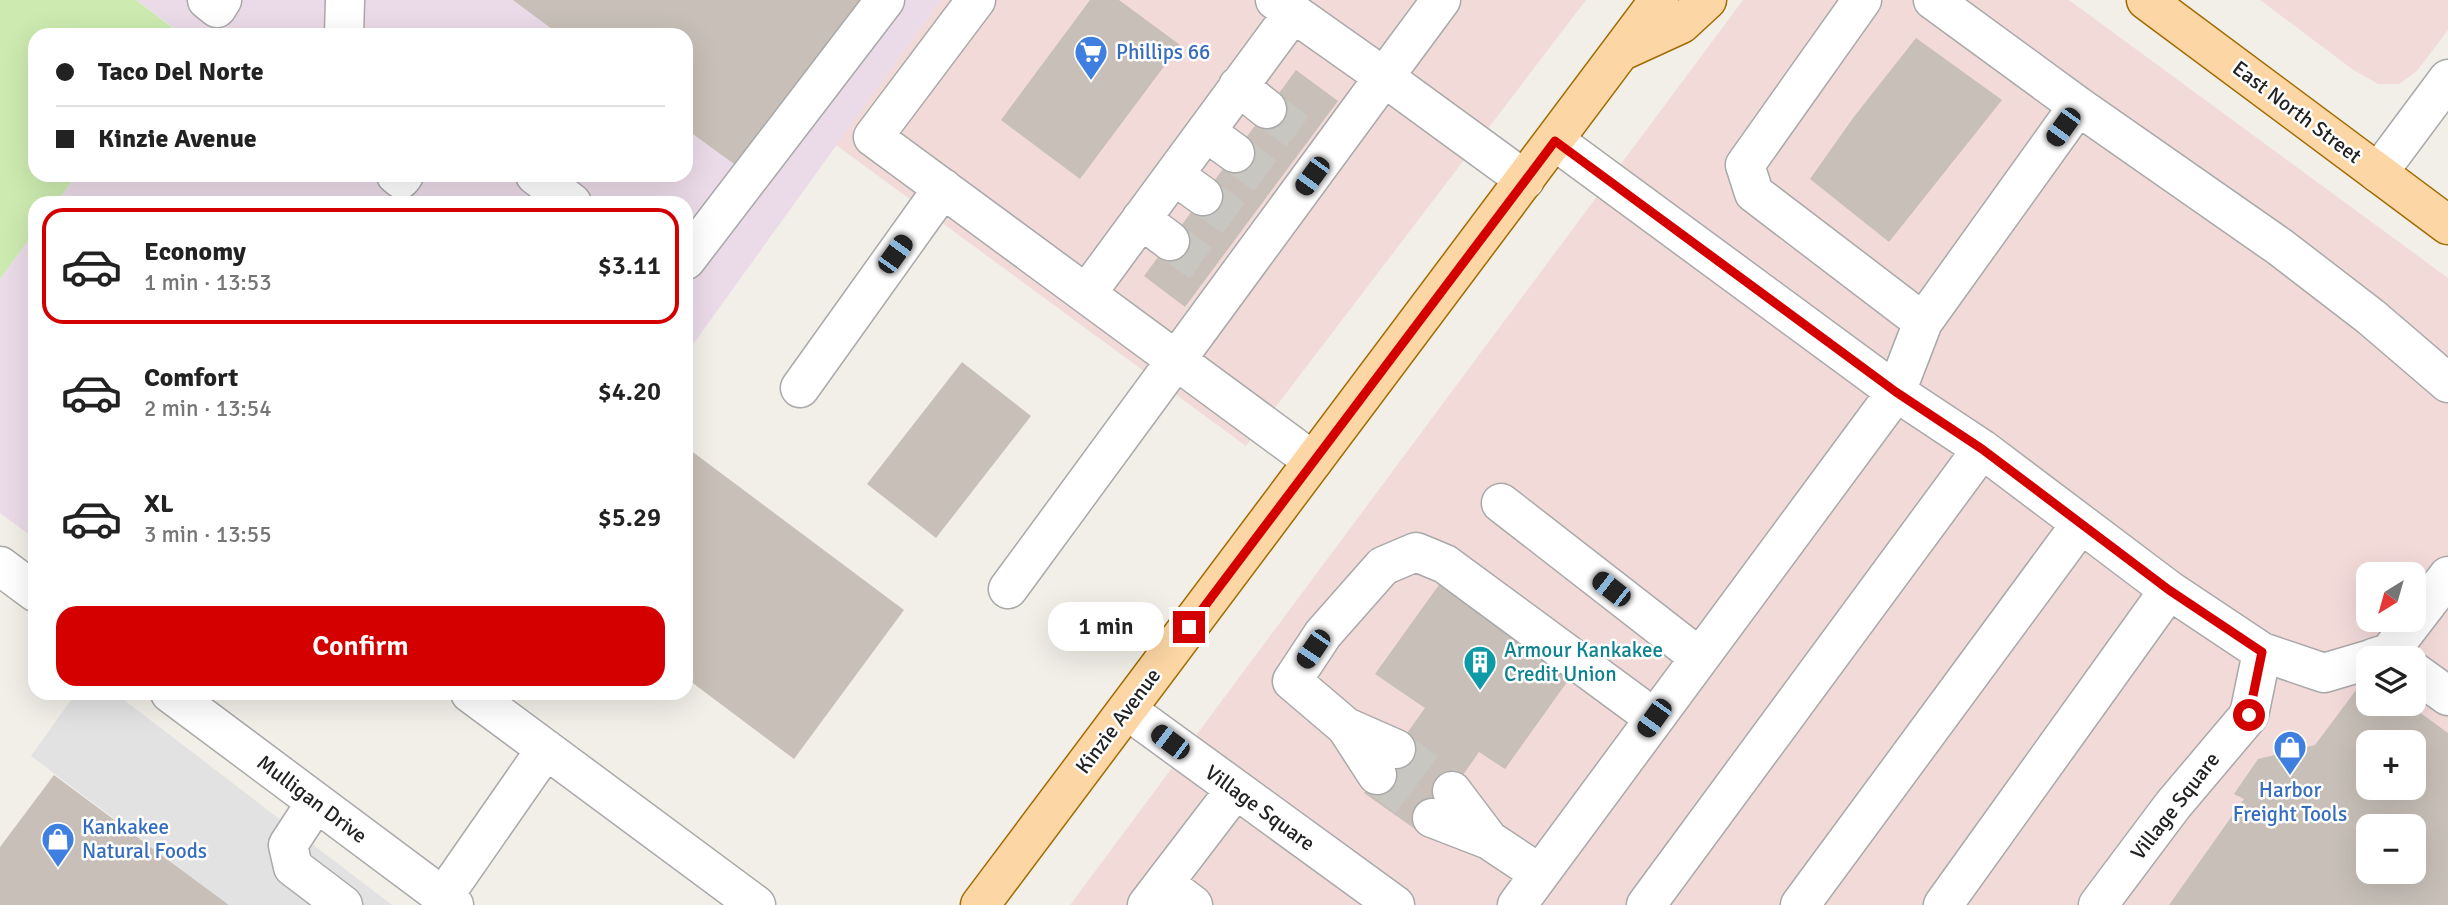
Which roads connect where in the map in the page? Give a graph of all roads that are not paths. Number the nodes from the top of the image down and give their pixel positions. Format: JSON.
{"nodes":[{"id":1,"x":206,"y":0,"type":"edge"},
{"id":2,"x":222,"y":0,"type":"edge"},
{"id":3,"x":345,"y":0,"type":"edge"},
{"id":4,"x":885,"y":0,"type":"edge"},
{"id":5,"x":976,"y":0,"type":"edge"},
{"id":6,"x":1441,"y":0,"type":"edge"},
{"id":7,"x":1659,"y":0,"type":"edge"},
{"id":8,"x":1707,"y":0,"type":"edge"},
{"id":9,"x":1862,"y":0,"type":"edge"},
{"id":10,"x":1933,"y":0,"type":"edge"},
{"id":11,"x":2146,"y":0,"type":"edge"},
{"id":12,"x":1284,"y":7,"type":"edge"},
{"id":13,"x":344,"y":28,"type":"edge"},
{"id":14,"x":1620,"y":51,"type":"junction"},
{"id":15,"x":1384,"y":77,"type":"junction"},
{"id":16,"x":2448,"y":79,"type":"edge"},
{"id":17,"x":2078,"y":106,"type":"junction"},
{"id":18,"x":1555,"y":141,"type":"junction"},
{"id":19,"x":2378,"y":173,"type":"junction"},
{"id":20,"x":1525,"y":180,"type":"junction"},
{"id":21,"x":544,"y":182,"type":"edge"},
{"id":22,"x":943,"y":188,"type":"junction"},
{"id":23,"x":563,"y":196,"type":"edge"},
{"id":24,"x":2448,"y":225,"type":"edge"},
{"id":25,"x":693,"y":251,"type":"edge"},
{"id":26,"x":1087,"y":293,"type":"junction"},
{"id":27,"x":1923,"y":322,"type":"junction"},
{"id":28,"x":1178,"y":361,"type":"junction"},
{"id":29,"x":2448,"y":383,"type":"edge"},
{"id":30,"x":800,"y":388,"type":"dead end"},
{"id":31,"x":1896,"y":392,"type":"junction"},
{"id":32,"x":1982,"y":449,"type":"junction"},
{"id":33,"x":1313,"y":461,"type":"junction"},
{"id":34,"x":1501,"y":503,"type":"dead end"},
{"id":35,"x":2080,"y":525,"type":"junction"},
{"id":36,"x":1,"y":568,"type":"edge"},
{"id":37,"x":2448,"y":576,"type":"edge"},
{"id":38,"x":28,"y":587,"type":"edge"},
{"id":39,"x":1007,"y":589,"type":"dead end"},
{"id":40,"x":2169,"y":590,"type":"junction"},
{"id":41,"x":2398,"y":646,"type":"edge"},
{"id":42,"x":2262,"y":652,"type":"junction"},
{"id":43,"x":1699,"y":657,"type":"junction"},
{"id":44,"x":2356,"y":666,"type":"edge"},
{"id":45,"x":2426,"y":683,"type":"edge"},
{"id":46,"x":2448,"y":696,"type":"edge"},
{"id":47,"x":179,"y":700,"type":"edge"},
{"id":48,"x":480,"y":700,"type":"edge"},
{"id":49,"x":1127,"y":710,"type":"junction"},
{"id":50,"x":1654,"y":718,"type":"junction"},
{"id":51,"x":546,"y":749,"type":"junction"},
{"id":52,"x":1386,"y":762,"type":"tunnel mouth"},
{"id":53,"x":1235,"y":790,"type":"junction"},
{"id":54,"x":316,"y":802,"type":"junction"},
{"id":55,"x":1442,"y":805,"type":"tunnel mouth"},
{"id":56,"x":1540,"y":874,"type":"junction"},
{"id":57,"x":1168,"y":898,"type":"edge"},
{"id":58,"x":329,"y":901,"type":"edge"},
{"id":59,"x":448,"y":901,"type":"edge"},
{"id":60,"x":756,"y":905,"type":"edge"},
{"id":61,"x":980,"y":905,"type":"edge"},
{"id":62,"x":1395,"y":905,"type":"edge"},
{"id":63,"x":1517,"y":905,"type":"edge"},
{"id":64,"x":1646,"y":905,"type":"edge"},
{"id":65,"x":1800,"y":905,"type":"edge"},
{"id":66,"x":1943,"y":905,"type":"edge"},
{"id":67,"x":2098,"y":905,"type":"edge"}],
"edges":[{"from":1,"to":2,"type":"street"},
{"from":3,"to":13,"type":"street"},
{"from":4,"to":25,"type":"street"},
{"from":5,"to":22,"type":"street"},
{"from":6,"to":15,"type":"street"},
{"from":7,"to":14,"type":"main road","name":"Kinzie Avenue"},
{"from":8,"to":14,"type":"main road"},
{"from":9,"to":27,"type":"street"},
{"from":10,"to":17,"type":"street"},
{"from":11,"to":19,"type":"main road","name":"East North Street"},
{"from":12,"to":15,"type":"street"},
{"from":12,"to":26,"type":"street"},
{"from":14,"to":18,"type":"main road","name":"Kinzie Avenue"},
{"from":15,"to":20,"type":"street"},
{"from":15,"to":28,"type":"street"},
{"from":16,"to":19,"type":"street"},
{"from":17,"to":27,"type":"street"},
{"from":17,"to":29,"type":"street"},
{"from":18,"to":20,"type":"main road","name":"Kinzie Avenue"},
{"from":18,"to":31,"type":"street"},
{"from":19,"to":24,"type":"main road","name":"East North Street"},
{"from":20,"to":33,"type":"main road","name":"Kinzie Avenue"},
{"from":21,"to":23,"type":"street"},
{"from":22,"to":26,"type":"street"},
{"from":22,"to":30,"type":"street"},
{"from":26,"to":28,"type":"street"},
{"from":27,"to":31,"type":"street"},
{"from":28,"to":33,"type":"street"},
{"from":28,"to":39,"type":"street"},
{"from":31,"to":32,"type":"street"},
{"from":31,"to":43,"type":"street"},
{"from":32,"to":35,"type":"street"},
{"from":32,"to":64,"type":"street"},
{"from":33,"to":49,"type":"main road","name":"Kinzie Avenue"},
{"from":34,"to":43,"type":"street"},
{"from":35,"to":40,"type":"street"},
{"from":35,"to":65,"type":"street"},
{"from":36,"to":38,"type":"street"},
{"from":37,"to":41,"type":"street"},
{"from":40,"to":42,"type":"street"},
{"from":40,"to":66,"type":"street"},
{"from":42,"to":44,"type":"street"},
{"from":42,"to":67,"type":"street","name":"Village Square"},
{"from":43,"to":50,"type":"street"},
{"from":45,"to":46,"type":"street"},
{"from":47,"to":54,"type":"street","name":"Mulligan Drive"},
{"from":48,"to":51,"type":"street"},
{"from":49,"to":53,"type":"street","name":"Village Square"},
{"from":49,"to":61,"type":"main road","name":"Kinzie Avenue"},
{"from":50,"to":52,"type":"street"},
{"from":50,"to":56,"type":"street"},
{"from":51,"to":59,"type":"street"},
{"from":51,"to":60,"type":"street"},
{"from":53,"to":57,"type":"street"},
{"from":53,"to":62,"type":"street","name":"Village Square"},
{"from":54,"to":58,"type":"street"},
{"from":54,"to":59,"type":"street","name":"Mulligan Drive"},
{"from":55,"to":56,"type":"street"},
{"from":56,"to":63,"type":"street"}]}
